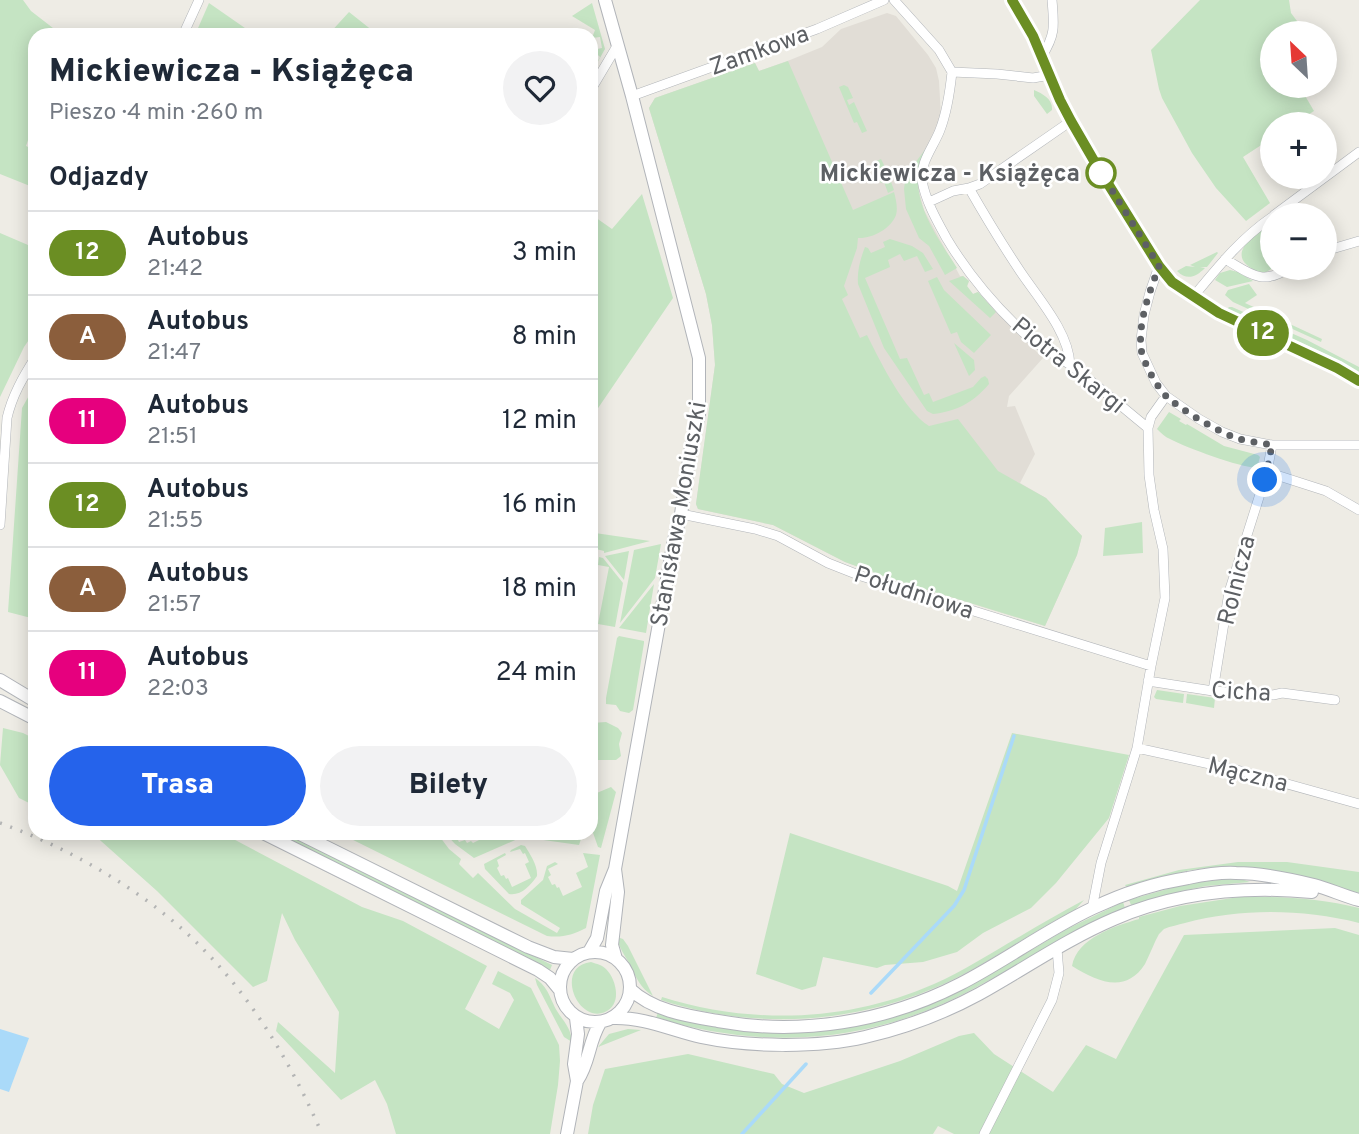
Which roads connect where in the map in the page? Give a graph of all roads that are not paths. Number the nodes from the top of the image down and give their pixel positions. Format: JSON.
{"nodes":[{"id":1,"x":198,"y":0,"type":"edge"},
{"id":2,"x":604,"y":0,"type":"edge"},
{"id":3,"x":884,"y":0,"type":"edge"},
{"id":4,"x":894,"y":0,"type":"edge"},
{"id":5,"x":1013,"y":0,"type":"edge"},
{"id":6,"x":1052,"y":0,"type":"edge"},
{"id":7,"x":186,"y":28,"type":"edge"},
{"id":8,"x":617,"y":46,"type":"junction"},
{"id":9,"x":1042,"y":56,"type":"junction"},
{"id":10,"x":951,"y":72,"type":"junction"},
{"id":11,"x":1050,"y":75,"type":"junction"},
{"id":12,"x":598,"y":78,"type":"edge"},
{"id":13,"x":632,"y":96,"type":"junction"},
{"id":14,"x":1071,"y":121,"type":"junction"},
{"id":15,"x":1359,"y":152,"type":"edge"},
{"id":16,"x":969,"y":188,"type":"junction"},
{"id":17,"x":929,"y":202,"type":"junction"},
{"id":18,"x":1290,"y":203,"type":"edge"},
{"id":19,"x":1260,"y":225,"type":"edge"},
{"id":20,"x":1359,"y":241,"type":"edge"},
{"id":21,"x":1337,"y":247,"type":"edge"},
{"id":22,"x":1225,"y":259,"type":"junction"},
{"id":23,"x":1159,"y":266,"type":"junction"},
{"id":24,"x":1260,"y":277,"type":"edge"},
{"id":25,"x":1193,"y":297,"type":"junction"},
{"id":26,"x":1070,"y":365,"type":"junction"},
{"id":27,"x":28,"y":370,"type":"edge"},
{"id":28,"x":1359,"y":381,"type":"edge"},
{"id":29,"x":1166,"y":396,"type":"junction"},
{"id":30,"x":1148,"y":428,"type":"junction"},
{"id":31,"x":1272,"y":445,"type":"junction"},
{"id":32,"x":1359,"y":445,"type":"edge"},
{"id":33,"x":1267,"y":472,"type":"junction"},
{"id":34,"x":1359,"y":510,"type":"edge"},
{"id":35,"x":681,"y":514,"type":"junction"},
{"id":36,"x":0,"y":525,"type":"edge"},
{"id":37,"x":1151,"y":666,"type":"junction"},
{"id":38,"x":0,"y":680,"type":"edge"},
{"id":39,"x":1148,"y":681,"type":"junction"},
{"id":40,"x":1213,"y":691,"type":"junction"},
{"id":41,"x":28,"y":697,"type":"edge"},
{"id":42,"x":1335,"y":700,"type":"dead end"},
{"id":43,"x":0,"y":701,"type":"edge"},
{"id":44,"x":28,"y":715,"type":"edge"},
{"id":45,"x":1137,"y":748,"type":"junction"},
{"id":46,"x":1359,"y":804,"type":"edge"},
{"id":47,"x":277,"y":840,"type":"edge"},
{"id":48,"x":312,"y":840,"type":"edge"},
{"id":49,"x":615,"y":869,"type":"junction"},
{"id":50,"x":1344,"y":896,"type":"junction"},
{"id":51,"x":1359,"y":900,"type":"edge"},
{"id":52,"x":1092,"y":909,"type":"junction"},
{"id":53,"x":1057,"y":949,"type":"junction"},
{"id":54,"x":589,"y":952,"type":"junction"},
{"id":55,"x":573,"y":959,"type":"junction"},
{"id":56,"x":616,"y":959,"type":"junction"},
{"id":57,"x":559,"y":989,"type":"junction"},
{"id":58,"x":630,"y":989,"type":"junction"},
{"id":59,"x":576,"y":1018,"type":"junction"},
{"id":60,"x":613,"y":1018,"type":"junction"},
{"id":61,"x":600,"y":1023,"type":"junction"},
{"id":62,"x":576,"y":1081,"type":"junction"},
{"id":63,"x":567,"y":1134,"type":"edge"},
{"id":64,"x":984,"y":1134,"type":"edge"}],
"edges":[{"from":1,"to":7,"type":"street"},
{"from":2,"to":8,"type":"main road","name":"Stanisława Moniuszki"},
{"from":3,"to":13,"type":"street","name":"Zamkowa"},
{"from":4,"to":10,"type":"street"},
{"from":5,"to":9,"type":"main road"},
{"from":6,"to":9,"type":"street"},
{"from":8,"to":12,"type":"street"},
{"from":8,"to":13,"type":"main road","name":"Stanisława Moniuszki"},
{"from":9,"to":11,"type":"main road"},
{"from":10,"to":11,"type":"street"},
{"from":10,"to":17,"type":"street","name":"Piotra Skargi"},
{"from":11,"to":14,"type":"main road"},
{"from":13,"to":35,"type":"main road","name":"Stanisława Moniuszki"},
{"from":14,"to":16,"type":"street"},
{"from":14,"to":23,"type":"main road"},
{"from":15,"to":18,"type":"street"},
{"from":16,"to":17,"type":"street"},
{"from":16,"to":26,"type":"street"},
{"from":17,"to":26,"type":"street","name":"Piotra Skargi"},
{"from":19,"to":22,"type":"street"},
{"from":20,"to":21,"type":"street"},
{"from":22,"to":24,"type":"street"},
{"from":22,"to":25,"type":"street"},
{"from":23,"to":25,"type":"main road"},
{"from":23,"to":29,"type":"street"},
{"from":25,"to":28,"type":"main road"},
{"from":26,"to":30,"type":"street","name":"Piotra Skargi"},
{"from":27,"to":36,"type":"street"},
{"from":29,"to":30,"type":"street"},
{"from":29,"to":31,"type":"street"},
{"from":30,"to":37,"type":"street"},
{"from":31,"to":32,"type":"street"},
{"from":31,"to":33,"type":"street"},
{"from":33,"to":34,"type":"street"},
{"from":33,"to":40,"type":"street","name":"Rolnicza"},
{"from":35,"to":37,"type":"street","name":"Południowa"},
{"from":35,"to":49,"type":"main road","name":"Stanisława Moniuszki"},
{"from":37,"to":39,"type":"street"},
{"from":38,"to":41,"type":"main road"},
{"from":39,"to":40,"type":"street","name":"Cicha"},
{"from":39,"to":45,"type":"street"},
{"from":40,"to":42,"type":"street","name":"Cicha"},
{"from":43,"to":44,"type":"main road"},
{"from":45,"to":46,"type":"street","name":"Mączna"},
{"from":45,"to":52,"type":"street"},
{"from":47,"to":57,"type":"main road"},
{"from":48,"to":55,"type":"main road"},
{"from":49,"to":54,"type":"main road","name":"Stanisława Moniuszki"},
{"from":49,"to":56,"type":"main road","name":"Stanisława Moniuszki"},
{"from":50,"to":51,"type":"main road"},
{"from":50,"to":52,"type":"main road"},
{"from":50,"to":53,"type":"main road"},
{"from":52,"to":58,"type":"main road"},
{"from":53,"to":60,"type":"main road"},
{"from":53,"to":64,"type":"street"},
{"from":54,"to":55,"type":"main road"},
{"from":54,"to":56,"type":"main road"},
{"from":55,"to":57,"type":"main road"},
{"from":56,"to":58,"type":"main road"},
{"from":57,"to":59,"type":"main road"},
{"from":58,"to":60,"type":"main road"},
{"from":59,"to":61,"type":"main road"},
{"from":59,"to":62,"type":"main road"},
{"from":60,"to":61,"type":"main road"},
{"from":61,"to":62,"type":"main road"},
{"from":62,"to":63,"type":"main road"}]}
